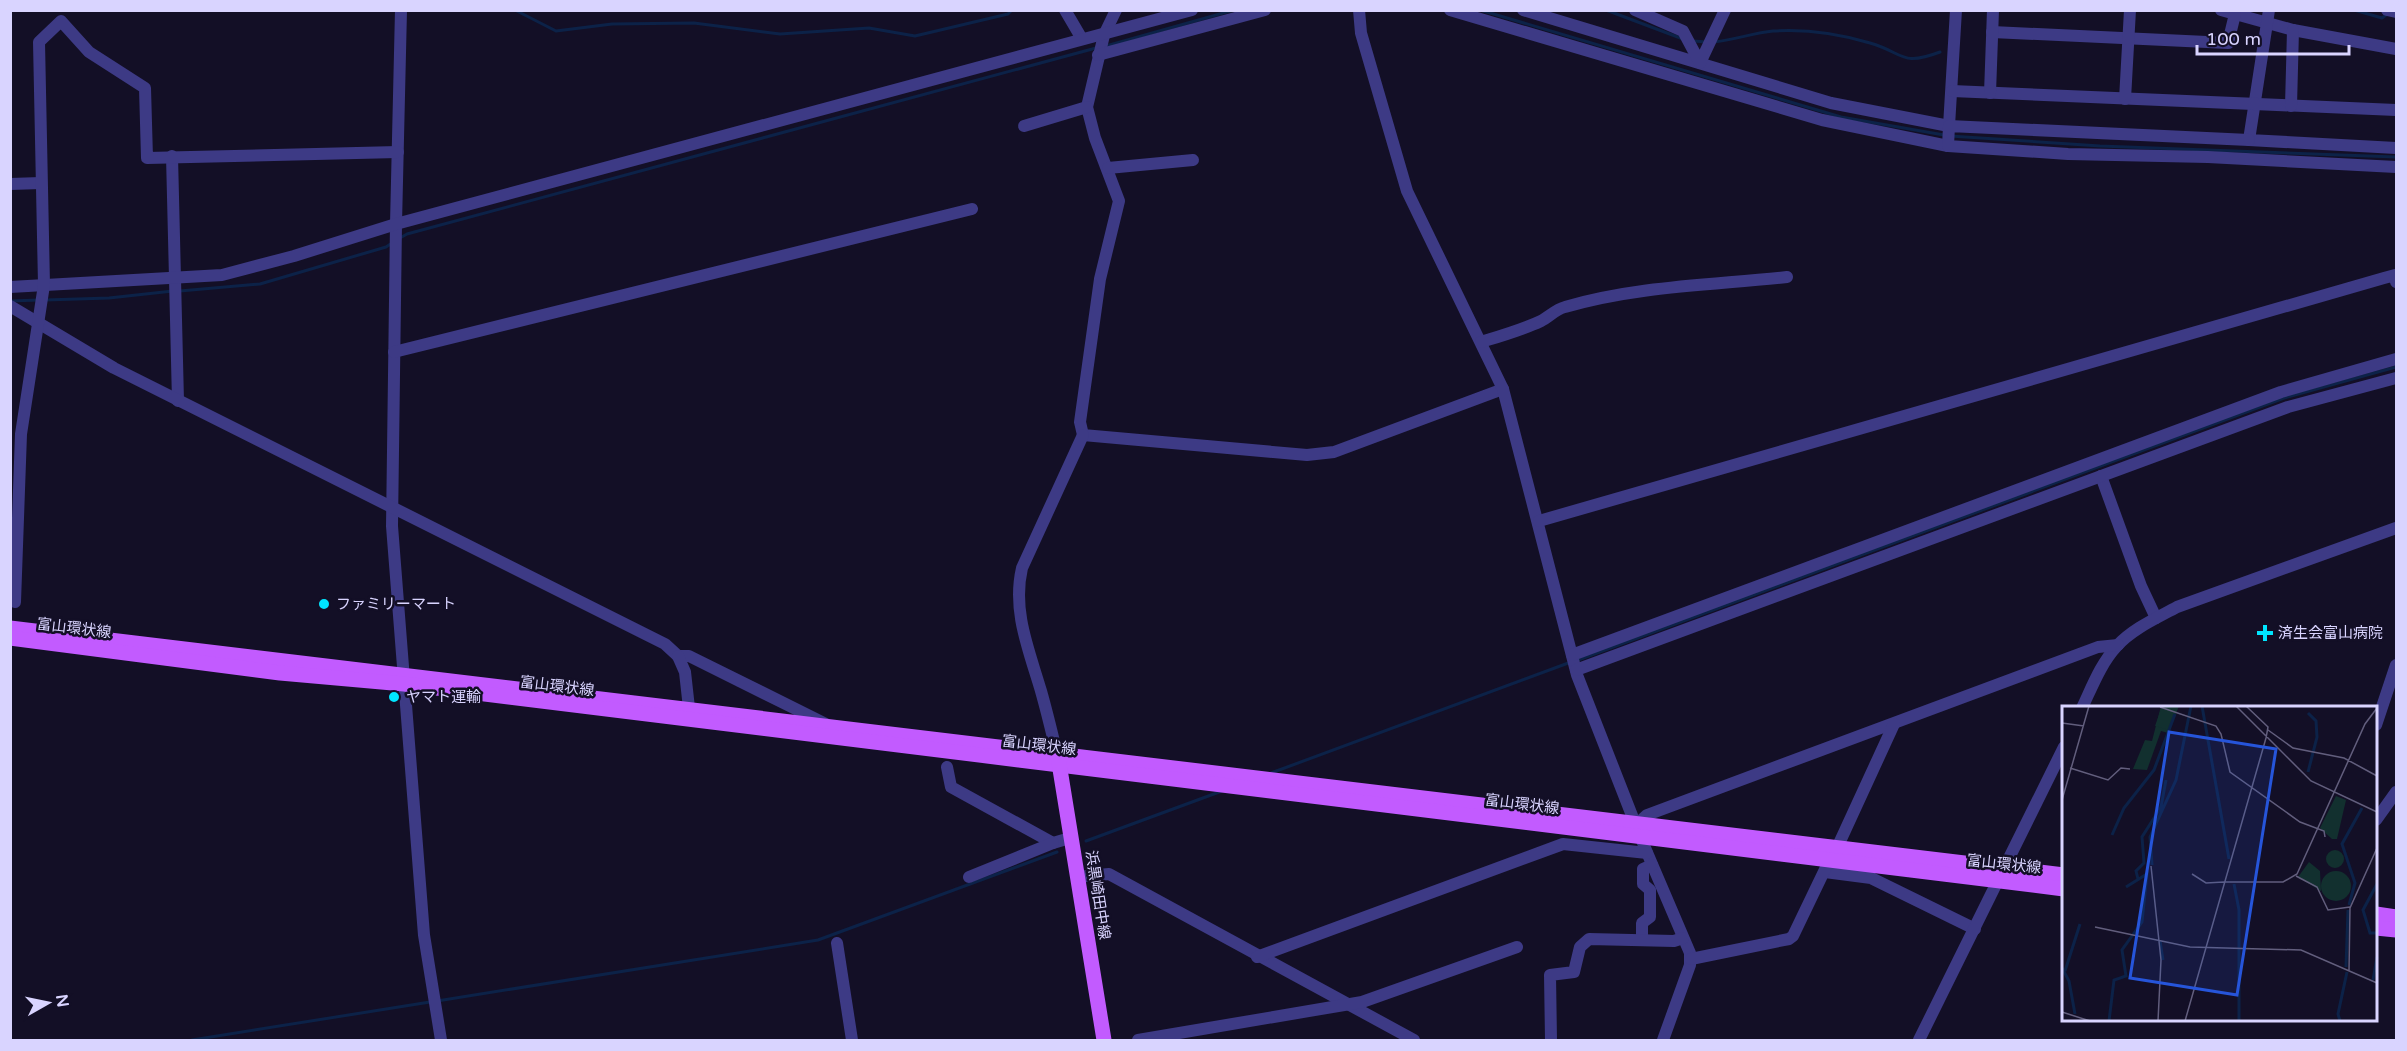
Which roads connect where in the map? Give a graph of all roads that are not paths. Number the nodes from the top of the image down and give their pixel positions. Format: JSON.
{"nodes":[{"id":1,"x":401,"y":10,"type":"edge"},
{"id":2,"x":1065,"y":10,"type":"edge"},
{"id":3,"x":1116,"y":10,"type":"edge"},
{"id":4,"x":1192,"y":10,"type":"edge"},
{"id":5,"x":1265,"y":10,"type":"edge"},
{"id":6,"x":1359,"y":10,"type":"edge"},
{"id":7,"x":1450,"y":10,"type":"edge"},
{"id":8,"x":1523,"y":10,"type":"edge"},
{"id":9,"x":1635,"y":10,"type":"edge"},
{"id":10,"x":1725,"y":10,"type":"edge"},
{"id":11,"x":1956,"y":10,"type":"edge"},
{"id":12,"x":1993,"y":10,"type":"edge"},
{"id":13,"x":2130,"y":10,"type":"edge"},
{"id":14,"x":2222,"y":10,"type":"edge"},
{"id":15,"x":2387,"y":10,"type":"edge"},
{"id":16,"x":2397,"y":12,"type":"edge"},
{"id":17,"x":2235,"y":14,"type":"junction"},
{"id":18,"x":2268,"y":17,"type":"edge"},
{"id":19,"x":2294,"y":30,"type":"junction"},
{"id":20,"x":1992,"y":32,"type":"junction"},
{"id":21,"x":1104,"y":35,"type":"junction"},
{"id":22,"x":2128,"y":38,"type":"junction"},
{"id":23,"x":1082,"y":39,"type":"junction"},
{"id":24,"x":2397,"y":49,"type":"edge"},
{"id":25,"x":1098,"y":55,"type":"junction"},
{"id":26,"x":1700,"y":63,"type":"junction"},
{"id":27,"x":1952,"y":91,"type":"junction"},
{"id":28,"x":1990,"y":93,"type":"junction"},
{"id":29,"x":2125,"y":99,"type":"junction"},
{"id":30,"x":2254,"y":105,"type":"junction"},
{"id":31,"x":1087,"y":106,"type":"junction"},
{"id":32,"x":2290,"y":106,"type":"junction"},
{"id":33,"x":2397,"y":110,"type":"edge"},
{"id":34,"x":1024,"y":126,"type":"dead end"},
{"id":35,"x":1949,"y":126,"type":"junction"},
{"id":36,"x":2249,"y":140,"type":"junction"},
{"id":37,"x":1948,"y":146,"type":"junction"},
{"id":38,"x":2397,"y":148,"type":"edge"},
{"id":39,"x":398,"y":152,"type":"junction"},
{"id":40,"x":172,"y":156,"type":"junction"},
{"id":41,"x":1193,"y":160,"type":"dead end"},
{"id":42,"x":2397,"y":167,"type":"edge"},
{"id":43,"x":1108,"y":168,"type":"junction"},
{"id":44,"x":41,"y":183,"type":"junction"},
{"id":45,"x":10,"y":184,"type":"edge"},
{"id":46,"x":972,"y":209,"type":"dead end"},
{"id":47,"x":396,"y":224,"type":"junction"},
{"id":48,"x":175,"y":277,"type":"junction"},
{"id":49,"x":1786,"y":277,"type":"dead end"},
{"id":50,"x":2397,"y":282,"type":"edge"},
{"id":51,"x":44,"y":285,"type":"junction"},
{"id":52,"x":10,"y":287,"type":"edge"},
{"id":53,"x":10,"y":306,"type":"edge"},
{"id":54,"x":39,"y":321,"type":"junction"},
{"id":55,"x":1481,"y":342,"type":"junction"},
{"id":56,"x":394,"y":352,"type":"junction"},
{"id":57,"x":2397,"y":359,"type":"edge"},
{"id":58,"x":2397,"y":378,"type":"edge"},
{"id":59,"x":1503,"y":389,"type":"junction"},
{"id":60,"x":178,"y":401,"type":"junction"},
{"id":61,"x":16,"y":433,"type":"edge"},
{"id":62,"x":1083,"y":435,"type":"junction"},
{"id":63,"x":2101,"y":476,"type":"junction"},
{"id":64,"x":391,"y":506,"type":"junction"},
{"id":65,"x":1940,"y":518,"type":"junction"},
{"id":66,"x":1539,"y":521,"type":"junction"},
{"id":67,"x":2397,"y":528,"type":"edge"},
{"id":68,"x":1946,"y":534,"type":"junction"},
{"id":69,"x":15,"y":602,"type":"dead end"},
{"id":70,"x":2156,"y":618,"type":"junction"},
{"id":71,"x":10,"y":627,"type":"edge"},
{"id":72,"x":10,"y":639,"type":"edge"},
{"id":73,"x":2118,"y":645,"type":"junction"},
{"id":74,"x":1572,"y":655,"type":"junction"},
{"id":75,"x":678,"y":656,"type":"junction"},
{"id":76,"x":2397,"y":665,"type":"edge"},
{"id":77,"x":1576,"y":670,"type":"junction"},
{"id":78,"x":403,"y":679,"type":"junction"},
{"id":79,"x":2083,"y":706,"type":"edge"},
{"id":80,"x":688,"y":708,"type":"junction"},
{"id":81,"x":2377,"y":722,"type":"edge"},
{"id":82,"x":1894,"y":724,"type":"junction"},
{"id":83,"x":830,"y":726,"type":"junction"},
{"id":84,"x":2062,"y":751,"type":"edge"},
{"id":85,"x":1059,"y":760,"type":"junction"},
{"id":86,"x":947,"y":767,"type":"dead end"},
{"id":87,"x":2397,"y":792,"type":"edge"},
{"id":88,"x":2377,"y":819,"type":"edge"},
{"id":89,"x":1638,"y":830,"type":"junction"},
{"id":90,"x":1070,"y":838,"type":"junction"},
{"id":91,"x":1053,"y":843,"type":"junction"},
{"id":92,"x":1650,"y":859,"type":"junction"},
{"id":93,"x":1830,"y":860,"type":"junction"},
{"id":94,"x":2002,"y":874,"type":"junction"},
{"id":95,"x":2062,"y":875,"type":"edge"},
{"id":96,"x":969,"y":877,"type":"dead end"},
{"id":97,"x":1077,"y":877,"type":"junction"},
{"id":98,"x":2062,"y":889,"type":"edge"},
{"id":99,"x":2377,"y":914,"type":"edge"},
{"id":100,"x":2397,"y":918,"type":"edge"},
{"id":101,"x":2377,"y":928,"type":"edge"},
{"id":102,"x":1975,"y":929,"type":"junction"},
{"id":103,"x":2397,"y":930,"type":"edge"},
{"id":104,"x":1683,"y":938,"type":"junction"},
{"id":105,"x":1642,"y":939,"type":"junction"},
{"id":106,"x":837,"y":943,"type":"dead end"},
{"id":107,"x":1517,"y":946,"type":"dead end"},
{"id":108,"x":1257,"y":957,"type":"junction"},
{"id":109,"x":1691,"y":959,"type":"junction"},
{"id":110,"x":1347,"y":1005,"type":"junction"},
{"id":111,"x":441,"y":1041,"type":"edge"},
{"id":112,"x":852,"y":1041,"type":"edge"},
{"id":113,"x":1104,"y":1041,"type":"edge"},
{"id":114,"x":1138,"y":1041,"type":"edge"},
{"id":115,"x":1414,"y":1041,"type":"edge"},
{"id":116,"x":1551,"y":1041,"type":"edge"},
{"id":117,"x":1663,"y":1041,"type":"edge"},
{"id":118,"x":1919,"y":1041,"type":"edge"}],
"edges":[{"from":1,"to":39,"type":"street"},
{"from":2,"to":23,"type":"street"},
{"from":3,"to":21,"type":"street"},
{"from":4,"to":21,"type":"street"},
{"from":5,"to":25,"type":"street"},
{"from":6,"to":55,"type":"street"},
{"from":7,"to":37,"type":"street"},
{"from":8,"to":26,"type":"street"},
{"from":9,"to":26,"type":"street"},
{"from":10,"to":26,"type":"street"},
{"from":11,"to":27,"type":"street"},
{"from":12,"to":20,"type":"street"},
{"from":13,"to":22,"type":"street"},
{"from":14,"to":17,"type":"street"},
{"from":15,"to":16,"type":"street"},
{"from":17,"to":18,"type":"street"},
{"from":17,"to":22,"type":"street"},
{"from":18,"to":19,"type":"street"},
{"from":18,"to":30,"type":"street"},
{"from":19,"to":24,"type":"street"},
{"from":19,"to":32,"type":"street"},
{"from":20,"to":22,"type":"street"},
{"from":20,"to":28,"type":"street"},
{"from":21,"to":23,"type":"street"},
{"from":21,"to":25,"type":"street"},
{"from":22,"to":29,"type":"street"},
{"from":23,"to":47,"type":"street"},
{"from":25,"to":31,"type":"street"},
{"from":26,"to":35,"type":"street"},
{"from":27,"to":28,"type":"street"},
{"from":27,"to":35,"type":"street"},
{"from":28,"to":29,"type":"street"},
{"from":29,"to":30,"type":"street"},
{"from":30,"to":32,"type":"street"},
{"from":30,"to":36,"type":"street"},
{"from":31,"to":34,"type":"street"},
{"from":31,"to":43,"type":"street"},
{"from":32,"to":33,"type":"street"},
{"from":35,"to":36,"type":"street"},
{"from":35,"to":37,"type":"street"},
{"from":36,"to":38,"type":"street"},
{"from":37,"to":42,"type":"street"},
{"from":39,"to":40,"type":"street"},
{"from":39,"to":47,"type":"street"},
{"from":40,"to":44,"type":"street"},
{"from":40,"to":48,"type":"street"},
{"from":41,"to":43,"type":"street"},
{"from":43,"to":62,"type":"street"},
{"from":44,"to":45,"type":"street"},
{"from":44,"to":51,"type":"street"},
{"from":46,"to":56,"type":"street"},
{"from":47,"to":48,"type":"street"},
{"from":47,"to":56,"type":"street"},
{"from":48,"to":51,"type":"street"},
{"from":48,"to":60,"type":"street"},
{"from":49,"to":55,"type":"street"},
{"from":50,"to":66,"type":"street"},
{"from":51,"to":52,"type":"street"},
{"from":51,"to":54,"type":"street"},
{"from":53,"to":54,"type":"street"},
{"from":54,"to":60,"type":"street"},
{"from":54,"to":61,"type":"street"},
{"from":55,"to":59,"type":"street"},
{"from":56,"to":64,"type":"street"},
{"from":57,"to":65,"type":"street"},
{"from":58,"to":63,"type":"street"},
{"from":59,"to":62,"type":"street"},
{"from":59,"to":66,"type":"street"},
{"from":60,"to":64,"type":"street"},
{"from":61,"to":69,"type":"street"},
{"from":62,"to":85,"type":"street"},
{"from":63,"to":68,"type":"street"},
{"from":63,"to":70,"type":"street"},
{"from":64,"to":75,"type":"street"},
{"from":64,"to":78,"type":"street"},
{"from":65,"to":68,"type":"street"},
{"from":65,"to":74,"type":"street"},
{"from":66,"to":74,"type":"street"},
{"from":67,"to":70,"type":"street"},
{"from":68,"to":77,"type":"street"},
{"from":70,"to":73,"type":"street"},
{"from":71,"to":78,"type":"main road","name":"富山環状線"},
{"from":72,"to":78,"type":"main road","name":"富山環状線"},
{"from":73,"to":79,"type":"street"},
{"from":73,"to":82,"type":"street"},
{"from":74,"to":77,"type":"street"},
{"from":75,"to":80,"type":"street"},
{"from":75,"to":83,"type":"street"},
{"from":76,"to":81,"type":"street"},
{"from":77,"to":89,"type":"street"},
{"from":78,"to":80,"type":"main road","name":"富山環状線"},
{"from":78,"to":85,"type":"main road","name":"富山環状線"},
{"from":78,"to":111,"type":"street"},
{"from":80,"to":83,"type":"main road","name":"富山環状線"},
{"from":82,"to":89,"type":"street"},
{"from":82,"to":93,"type":"street"},
{"from":83,"to":85,"type":"main road","name":"富山環状線"},
{"from":84,"to":94,"type":"street"},
{"from":85,"to":89,"type":"main road","name":"富山環状線"},
{"from":85,"to":90,"type":"main road","name":"浜黒崎田中線"},
{"from":86,"to":91,"type":"street"},
{"from":87,"to":88,"type":"street"},
{"from":89,"to":92,"type":"street"},
{"from":89,"to":93,"type":"main road","name":"富山環状線"},
{"from":90,"to":91,"type":"street"},
{"from":90,"to":97,"type":"main road","name":"浜黒崎田中線"},
{"from":91,"to":96,"type":"street"},
{"from":92,"to":104,"type":"street"},
{"from":92,"to":105,"type":"street"},
{"from":92,"to":108,"type":"street"},
{"from":93,"to":94,"type":"main road","name":"富山環状線"},
{"from":93,"to":102,"type":"street"},
{"from":93,"to":109,"type":"street"},
{"from":94,"to":95,"type":"main road","name":"富山環状線"},
{"from":94,"to":98,"type":"main road","name":"富山環状線"},
{"from":94,"to":102,"type":"street"},
{"from":97,"to":108,"type":"street"},
{"from":97,"to":113,"type":"main road","name":"浜黒崎田中線"},
{"from":99,"to":100,"type":"main road"},
{"from":101,"to":103,"type":"main road"},
{"from":102,"to":118,"type":"street"},
{"from":104,"to":105,"type":"street"},
{"from":104,"to":109,"type":"street"},
{"from":105,"to":116,"type":"street"},
{"from":106,"to":112,"type":"street"},
{"from":107,"to":110,"type":"street"},
{"from":108,"to":110,"type":"street"},
{"from":109,"to":117,"type":"street"},
{"from":110,"to":114,"type":"street"},
{"from":110,"to":115,"type":"street"}]}
